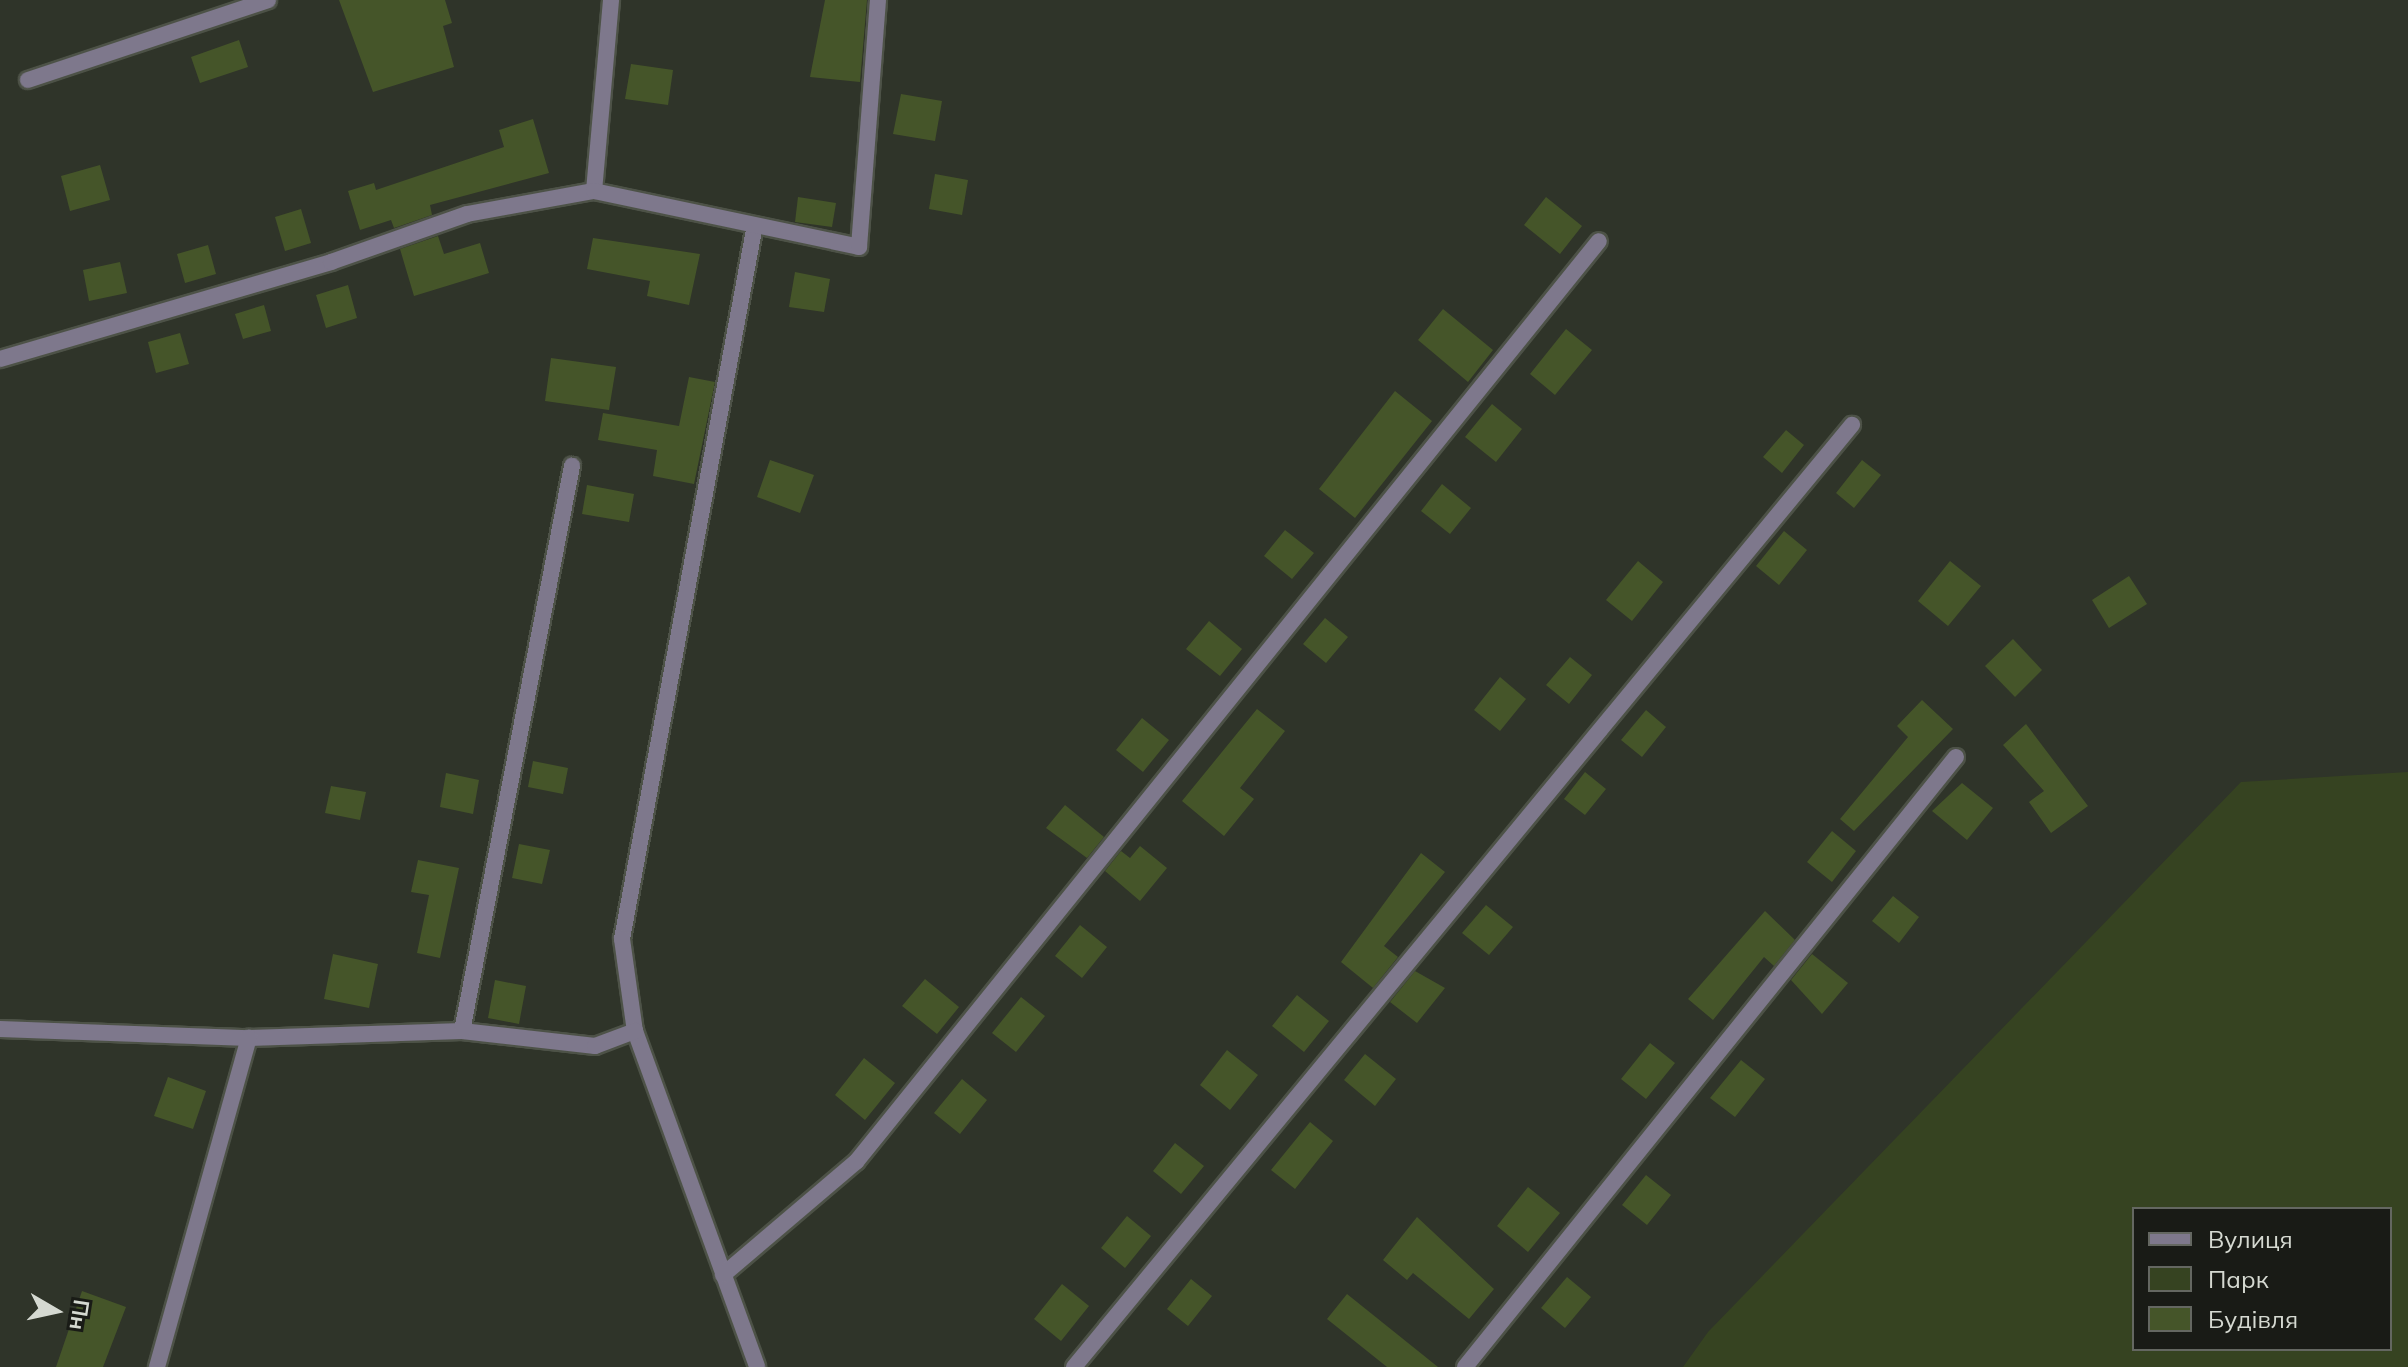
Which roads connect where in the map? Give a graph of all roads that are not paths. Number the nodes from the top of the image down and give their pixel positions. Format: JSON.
{"nodes":[{"id":1,"x":268,"y":0,"type":"edge"},
{"id":2,"x":611,"y":0,"type":"edge"},
{"id":3,"x":878,"y":0,"type":"edge"},
{"id":4,"x":28,"y":80,"type":"dead end"},
{"id":5,"x":594,"y":191,"type":"junction"},
{"id":6,"x":754,"y":230,"type":"junction"},
{"id":7,"x":1599,"y":241,"type":"dead end"},
{"id":8,"x":0,"y":359,"type":"edge"},
{"id":9,"x":1852,"y":425,"type":"dead end"},
{"id":10,"x":572,"y":466,"type":"dead end"},
{"id":11,"x":1956,"y":757,"type":"dead end"},
{"id":12,"x":0,"y":1029,"type":"edge"},
{"id":13,"x":462,"y":1031,"type":"junction"},
{"id":14,"x":635,"y":1031,"type":"junction"},
{"id":15,"x":249,"y":1038,"type":"junction"},
{"id":16,"x":723,"y":1275,"type":"junction"},
{"id":17,"x":157,"y":1367,"type":"edge"},
{"id":18,"x":757,"y":1367,"type":"edge"},
{"id":19,"x":1074,"y":1367,"type":"edge"},
{"id":20,"x":1465,"y":1367,"type":"edge"}],
"edges":[{"from":1,"to":4,"type":"street"},
{"from":2,"to":5,"type":"street"},
{"from":3,"to":6,"type":"street"},
{"from":5,"to":6,"type":"street"},
{"from":5,"to":8,"type":"street"},
{"from":6,"to":14,"type":"street"},
{"from":7,"to":16,"type":"street"},
{"from":9,"to":19,"type":"street"},
{"from":10,"to":13,"type":"street"},
{"from":11,"to":20,"type":"street"},
{"from":12,"to":15,"type":"street"},
{"from":13,"to":14,"type":"street"},
{"from":13,"to":15,"type":"street"},
{"from":14,"to":16,"type":"street"},
{"from":15,"to":17,"type":"street"},
{"from":16,"to":18,"type":"street"}]}
